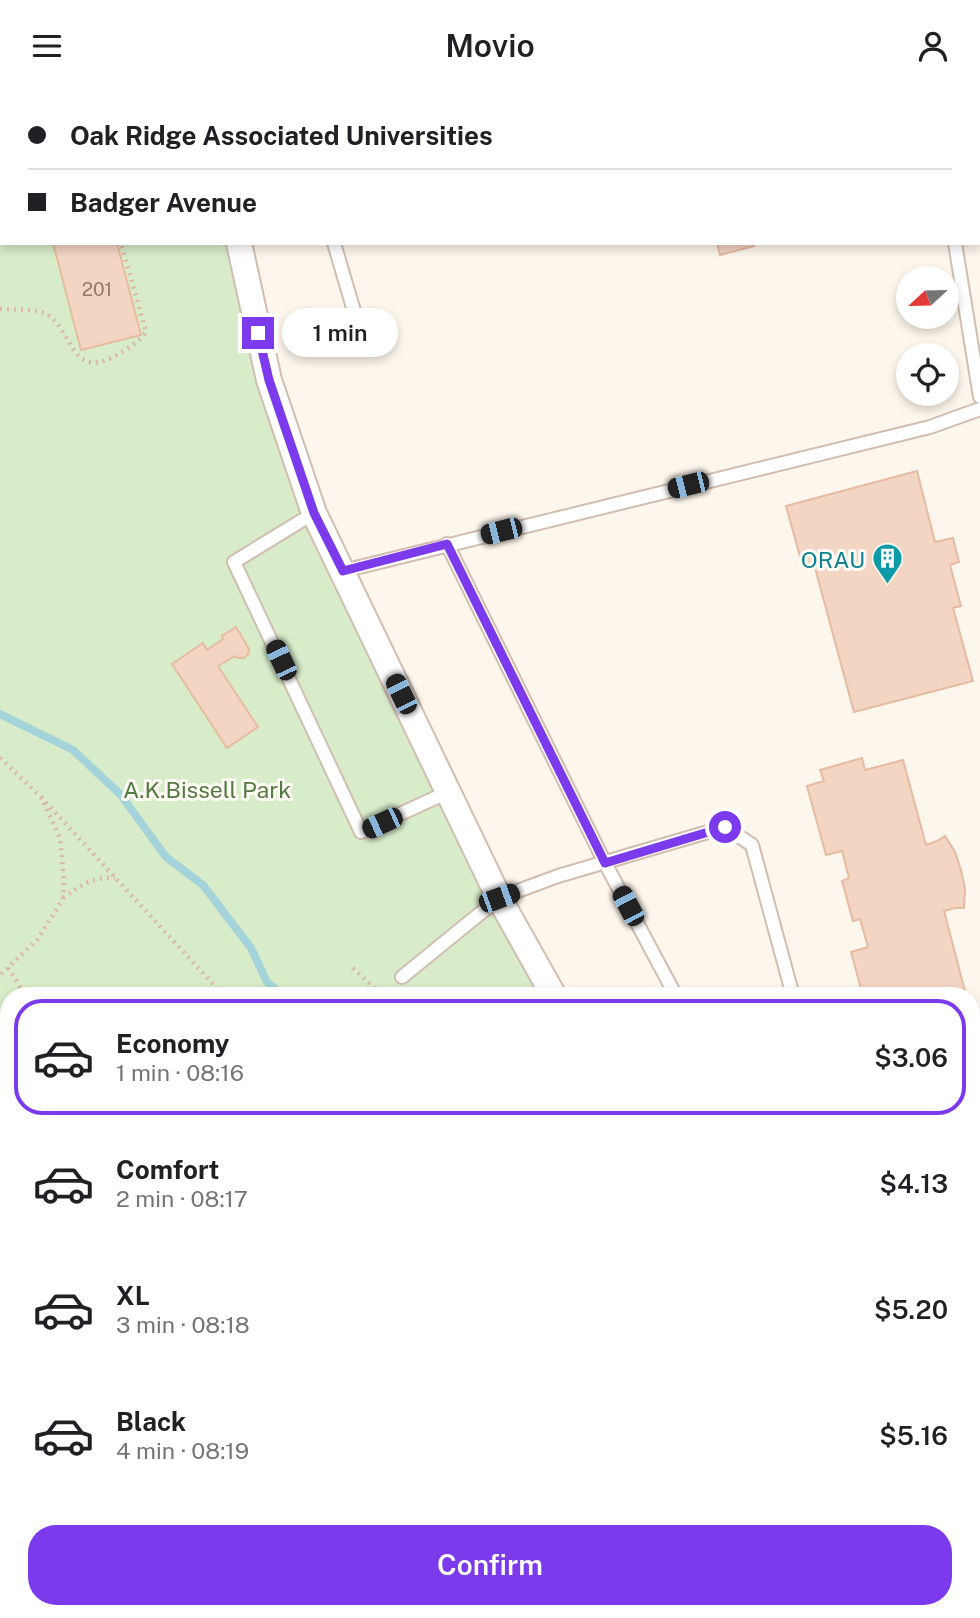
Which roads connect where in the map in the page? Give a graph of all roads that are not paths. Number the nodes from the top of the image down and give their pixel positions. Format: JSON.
{"nodes":[{"id":1,"x":239,"y":245,"type":"edge"},
{"id":2,"x":335,"y":245,"type":"edge"},
{"id":3,"x":955,"y":245,"type":"edge"},
{"id":4,"x":359,"y":328,"type":"dead end"},
{"id":5,"x":980,"y":397,"type":"edge"},
{"id":6,"x":980,"y":409,"type":"edge"},
{"id":7,"x":314,"y":513,"type":"junction"},
{"id":8,"x":447,"y":544,"type":"junction"},
{"id":9,"x":343,"y":571,"type":"junction"},
{"id":10,"x":448,"y":792,"type":"junction"},
{"id":11,"x":605,"y":863,"type":"junction"},
{"id":12,"x":499,"y":898,"type":"junction"},
{"id":13,"x":402,"y":977,"type":"dead end"},
{"id":14,"x":549,"y":987,"type":"edge"},
{"id":15,"x":671,"y":987,"type":"edge"},
{"id":16,"x":791,"y":987,"type":"edge"}],
"edges":[{"from":1,"to":7,"type":"street"},
{"from":2,"to":4,"type":"lane"},
{"from":3,"to":5,"type":"lane"},
{"from":6,"to":8,"type":"lane"},
{"from":7,"to":9,"type":"street"},
{"from":7,"to":10,"type":"lane"},
{"from":8,"to":9,"type":"lane"},
{"from":8,"to":11,"type":"lane"},
{"from":9,"to":10,"type":"street"},
{"from":10,"to":12,"type":"street"},
{"from":11,"to":12,"type":"lane"},
{"from":11,"to":15,"type":"lane"},
{"from":11,"to":16,"type":"lane"},
{"from":12,"to":13,"type":"lane"},
{"from":12,"to":14,"type":"street"}]}
